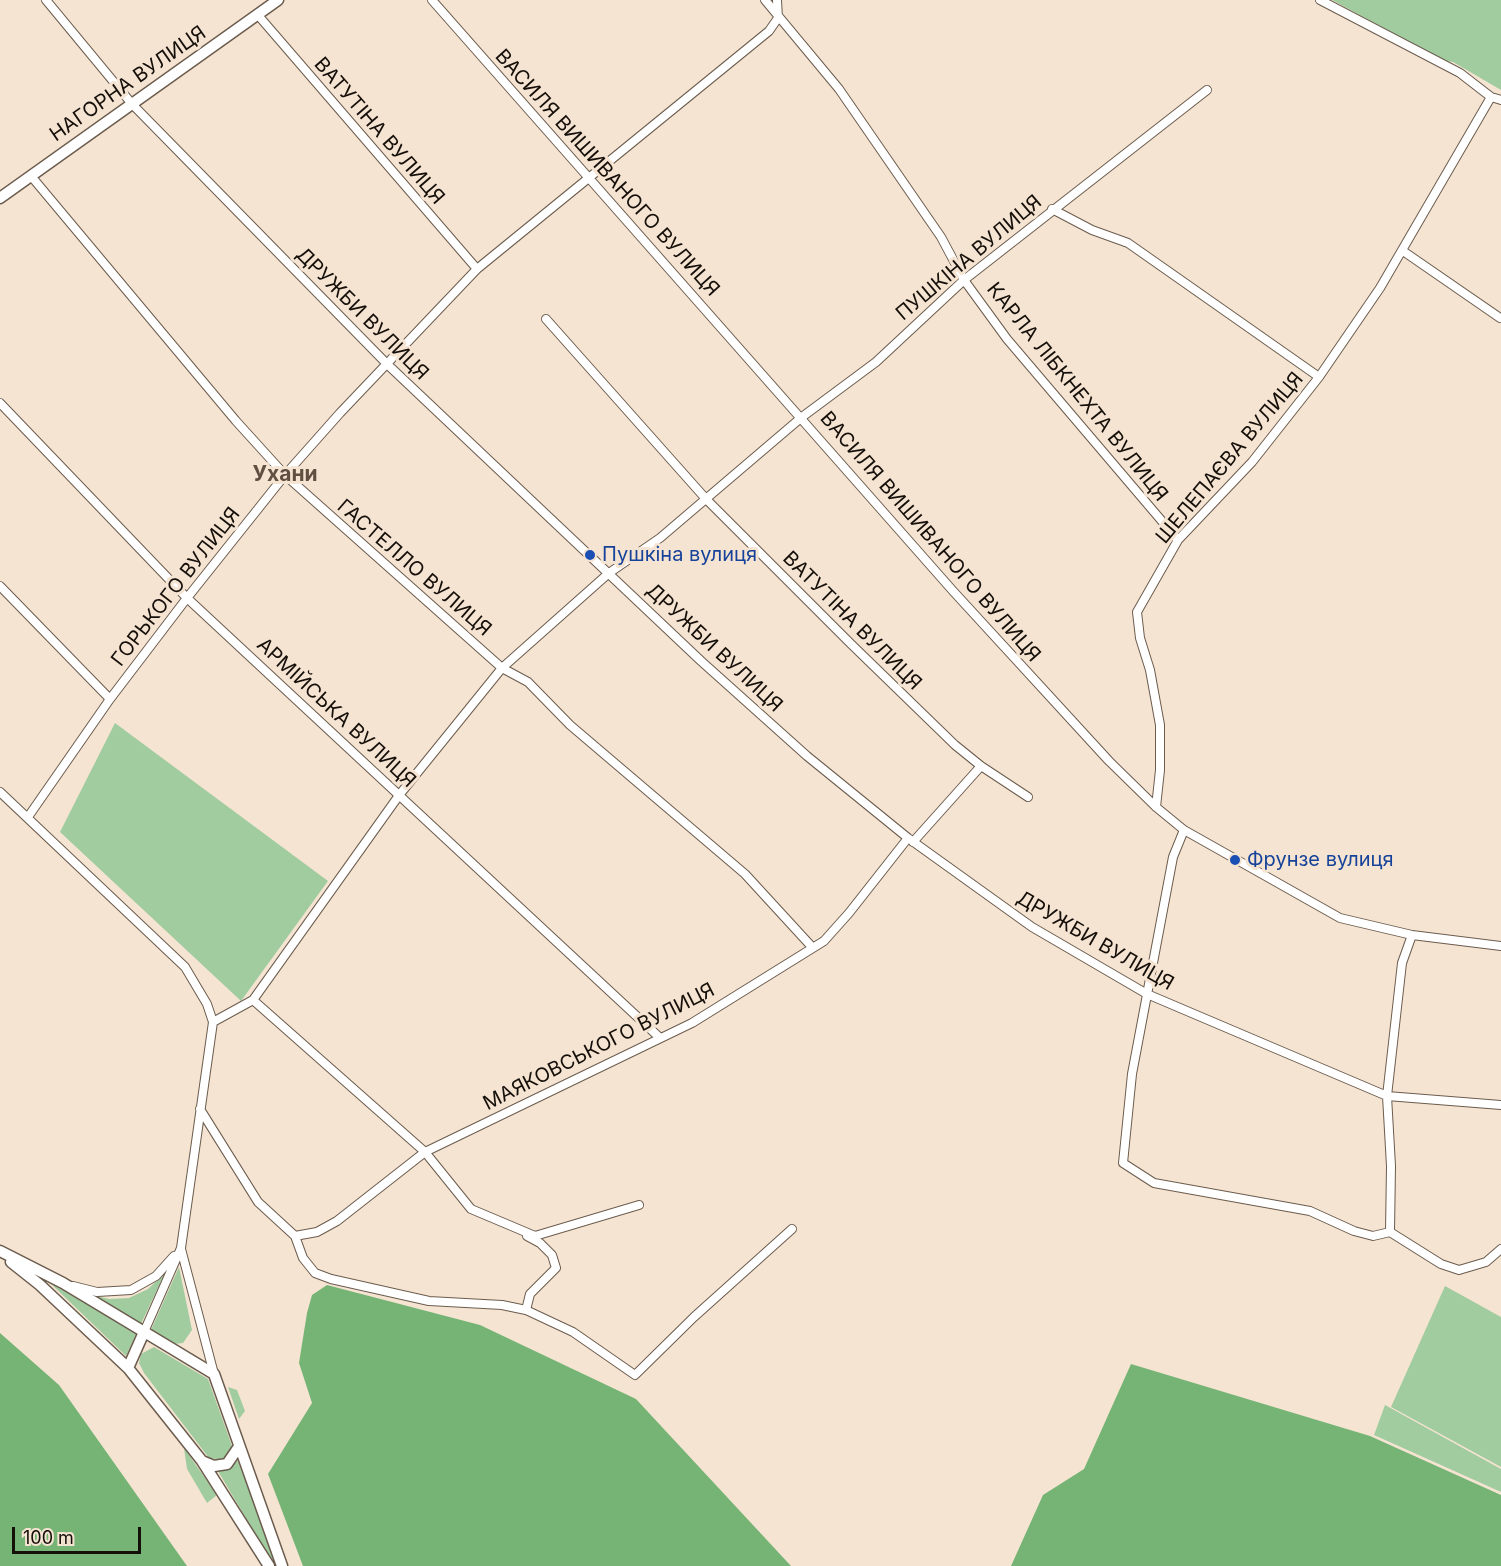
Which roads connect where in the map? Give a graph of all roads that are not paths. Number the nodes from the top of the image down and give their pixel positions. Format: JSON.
{"nodes":[{"id":1,"x":45,"y":0,"type":"edge"},
{"id":2,"x":278,"y":0,"type":"edge"},
{"id":3,"x":432,"y":0,"type":"edge"},
{"id":4,"x":765,"y":0,"type":"edge"},
{"id":5,"x":777,"y":0,"type":"edge"},
{"id":6,"x":1320,"y":0,"type":"edge"},
{"id":7,"x":257,"y":14,"type":"junction"},
{"id":8,"x":778,"y":18,"type":"junction"},
{"id":9,"x":1207,"y":90,"type":"dead end"},
{"id":10,"x":1491,"y":97,"type":"junction"},
{"id":11,"x":1501,"y":100,"type":"edge"},
{"id":12,"x":132,"y":104,"type":"junction"},
{"id":13,"x":31,"y":176,"type":"junction"},
{"id":14,"x":589,"y":178,"type":"junction"},
{"id":15,"x":0,"y":198,"type":"edge"},
{"id":16,"x":1052,"y":209,"type":"junction"},
{"id":17,"x":1403,"y":251,"type":"junction"},
{"id":18,"x":477,"y":269,"type":"junction"},
{"id":19,"x":964,"y":280,"type":"junction"},
{"id":20,"x":1500,"y":318,"type":"edge"},
{"id":21,"x":546,"y":319,"type":"dead end"},
{"id":22,"x":387,"y":364,"type":"junction"},
{"id":23,"x":1319,"y":377,"type":"junction"},
{"id":24,"x":0,"y":403,"type":"edge"},
{"id":25,"x":802,"y":417,"type":"junction"},
{"id":26,"x":285,"y":475,"type":"junction"},
{"id":27,"x":706,"y":499,"type":"junction"},
{"id":28,"x":1178,"y":540,"type":"junction"},
{"id":29,"x":609,"y":573,"type":"junction"},
{"id":30,"x":0,"y":586,"type":"edge"},
{"id":31,"x":187,"y":598,"type":"junction"},
{"id":32,"x":502,"y":668,"type":"junction"},
{"id":33,"x":110,"y":699,"type":"junction"},
{"id":34,"x":981,"y":766,"type":"junction"},
{"id":35,"x":0,"y":792,"type":"edge"},
{"id":36,"x":400,"y":794,"type":"junction"},
{"id":37,"x":1028,"y":797,"type":"dead end"},
{"id":38,"x":1156,"y":807,"type":"junction"},
{"id":39,"x":28,"y":817,"type":"junction"},
{"id":40,"x":1184,"y":830,"type":"junction"},
{"id":41,"x":910,"y":840,"type":"junction"},
{"id":42,"x":1412,"y":935,"type":"junction"},
{"id":43,"x":1501,"y":946,"type":"edge"},
{"id":44,"x":812,"y":947,"type":"junction"},
{"id":45,"x":1147,"y":994,"type":"junction"},
{"id":46,"x":253,"y":1000,"type":"junction"},
{"id":47,"x":213,"y":1022,"type":"junction"},
{"id":48,"x":660,"y":1037,"type":"junction"},
{"id":49,"x":1387,"y":1096,"type":"junction"},
{"id":50,"x":1501,"y":1105,"type":"edge"},
{"id":51,"x":200,"y":1109,"type":"junction"},
{"id":52,"x":425,"y":1152,"type":"junction"},
{"id":53,"x":639,"y":1205,"type":"dead end"},
{"id":54,"x":514,"y":1229,"type":"junction"},
{"id":55,"x":792,"y":1229,"type":"dead end"},
{"id":56,"x":1390,"y":1232,"type":"junction"},
{"id":57,"x":295,"y":1236,"type":"junction"},
{"id":58,"x":181,"y":1248,"type":"junction"},
{"id":59,"x":1501,"y":1249,"type":"edge"},
{"id":60,"x":0,"y":1252,"type":"edge"},
{"id":61,"x":63,"y":1283,"type":"junction"},
{"id":62,"x":526,"y":1310,"type":"junction"},
{"id":63,"x":144,"y":1332,"type":"junction"},
{"id":64,"x":128,"y":1368,"type":"junction"},
{"id":65,"x":214,"y":1374,"type":"junction"},
{"id":66,"x":238,"y":1448,"type":"junction"},
{"id":67,"x":202,"y":1461,"type":"junction"},
{"id":68,"x":268,"y":1566,"type":"edge"},
{"id":69,"x":282,"y":1566,"type":"edge"}],
"edges":[{"from":1,"to":12,"type":"street","name":"ДРУЖБИ ВУЛИЦЯ"},
{"from":2,"to":7,"type":"main road","name":"НАГОРНА ВУЛИЦЯ"},
{"from":3,"to":14,"type":"street","name":"ВАСИЛЯ ВИШИВАНОГО ВУЛИЦЯ"},
{"from":4,"to":8,"type":"street","name":"КАРЛА ЛІБКНЕХТА ВУЛИЦЯ"},
{"from":5,"to":8,"type":"street"},
{"from":6,"to":10,"type":"street"},
{"from":7,"to":12,"type":"main road","name":"НАГОРНА ВУЛИЦЯ"},
{"from":7,"to":18,"type":"street","name":"ВАТУТІНА ВУЛИЦЯ"},
{"from":8,"to":14,"type":"street","name":"ГОРЬКОГО ВУЛИЦЯ"},
{"from":8,"to":19,"type":"street","name":"КАРЛА ЛІБКНЕХТА ВУЛИЦЯ"},
{"from":9,"to":16,"type":"street","name":"ПУШКІНА ВУЛИЦЯ"},
{"from":10,"to":11,"type":"street"},
{"from":10,"to":17,"type":"street","name":"ШЕЛЕПАЄВА ВУЛИЦЯ"},
{"from":12,"to":13,"type":"main road","name":"НАГОРНА ВУЛИЦЯ"},
{"from":12,"to":22,"type":"street","name":"ДРУЖБИ ВУЛИЦЯ"},
{"from":13,"to":15,"type":"main road","name":"НАГОРНА ВУЛИЦЯ"},
{"from":13,"to":26,"type":"street","name":"ГАСТЕЛЛО ВУЛИЦЯ"},
{"from":14,"to":18,"type":"street","name":"ГОРЬКОГО ВУЛИЦЯ"},
{"from":14,"to":25,"type":"street","name":"ВАСИЛЯ ВИШИВАНОГО ВУЛИЦЯ"},
{"from":16,"to":19,"type":"street","name":"ПУШКІНА ВУЛИЦЯ"},
{"from":16,"to":23,"type":"street"},
{"from":17,"to":20,"type":"street"},
{"from":17,"to":23,"type":"street","name":"ШЕЛЕПАЄВА ВУЛИЦЯ"},
{"from":18,"to":22,"type":"street","name":"ГОРЬКОГО ВУЛИЦЯ"},
{"from":19,"to":25,"type":"street","name":"ПУШКІНА ВУЛИЦЯ"},
{"from":19,"to":28,"type":"street","name":"КАРЛА ЛІБКНЕХТА ВУЛИЦЯ"},
{"from":21,"to":27,"type":"street","name":"ВАТУТІНА ВУЛИЦЯ"},
{"from":22,"to":26,"type":"street","name":"ГОРЬКОГО ВУЛИЦЯ"},
{"from":22,"to":29,"type":"street","name":"ДРУЖБИ ВУЛИЦЯ"},
{"from":23,"to":28,"type":"street","name":"ШЕЛЕПАЄВА ВУЛИЦЯ"},
{"from":24,"to":31,"type":"street","name":"АРМІЙСЬКА ВУЛИЦЯ"},
{"from":25,"to":27,"type":"street","name":"ПУШКІНА ВУЛИЦЯ"},
{"from":25,"to":38,"type":"street","name":"ВАСИЛЯ ВИШИВАНОГО ВУЛИЦЯ"},
{"from":26,"to":31,"type":"street","name":"ГОРЬКОГО ВУЛИЦЯ"},
{"from":26,"to":32,"type":"street","name":"ГАСТЕЛЛО ВУЛИЦЯ"},
{"from":27,"to":29,"type":"street","name":"ПУШКІНА ВУЛИЦЯ"},
{"from":27,"to":34,"type":"street","name":"ВАТУТІНА ВУЛИЦЯ"},
{"from":28,"to":38,"type":"street","name":"ШЕЛЕПАЄВА ВУЛИЦЯ"},
{"from":29,"to":32,"type":"street","name":"ПУШКІНА ВУЛИЦЯ"},
{"from":29,"to":41,"type":"street","name":"ДРУЖБИ ВУЛИЦЯ"},
{"from":30,"to":33,"type":"street"},
{"from":31,"to":33,"type":"street","name":"ГОРЬКОГО ВУЛИЦЯ"},
{"from":31,"to":36,"type":"street","name":"АРМІЙСЬКА ВУЛИЦЯ"},
{"from":32,"to":36,"type":"street","name":"ПУШКІНА ВУЛИЦЯ"},
{"from":32,"to":44,"type":"street","name":"ГАСТЕЛЛО ВУЛИЦЯ"},
{"from":33,"to":39,"type":"street","name":"ГОРЬКОГО ВУЛИЦЯ"},
{"from":34,"to":37,"type":"street","name":"ВАТУТІНА ВУЛИЦЯ"},
{"from":34,"to":41,"type":"street","name":"МАЯКОВСЬКОГО ВУЛИЦЯ"},
{"from":35,"to":39,"type":"street"},
{"from":36,"to":46,"type":"street","name":"ПУШКІНА ВУЛИЦЯ"},
{"from":36,"to":48,"type":"street","name":"АРМІЙСЬКА ВУЛИЦЯ"},
{"from":38,"to":40,"type":"street","name":"ВАСИЛЯ ВИШИВАНОГО ВУЛИЦЯ"},
{"from":39,"to":47,"type":"street"},
{"from":40,"to":42,"type":"street","name":"ВАСИЛЯ ВИШИВАНОГО ВУЛИЦЯ"},
{"from":40,"to":45,"type":"street"},
{"from":41,"to":44,"type":"street","name":"МАЯКОВСЬКОГО ВУЛИЦЯ"},
{"from":41,"to":45,"type":"street","name":"ДРУЖБИ ВУЛИЦЯ"},
{"from":42,"to":43,"type":"street","name":"ВАСИЛЯ ВИШИВАНОГО ВУЛИЦЯ"},
{"from":42,"to":49,"type":"street"},
{"from":44,"to":48,"type":"street","name":"МАЯКОВСЬКОГО ВУЛИЦЯ"},
{"from":45,"to":49,"type":"street","name":"ДРУЖБИ ВУЛИЦЯ"},
{"from":45,"to":56,"type":"street"},
{"from":46,"to":47,"type":"street","name":"ПУШКІНА ВУЛИЦЯ"},
{"from":46,"to":52,"type":"street"},
{"from":47,"to":51,"type":"street"},
{"from":48,"to":52,"type":"street","name":"МАЯКОВСЬКОГО ВУЛИЦЯ"},
{"from":49,"to":50,"type":"street","name":"ДРУЖБИ ВУЛИЦЯ"},
{"from":49,"to":56,"type":"street"},
{"from":51,"to":57,"type":"street"},
{"from":51,"to":58,"type":"street"},
{"from":52,"to":54,"type":"street"},
{"from":52,"to":57,"type":"street","name":"МАЯКОВСЬКОГО ВУЛИЦЯ"},
{"from":53,"to":54,"type":"street"},
{"from":54,"to":62,"type":"street"},
{"from":55,"to":62,"type":"street"},
{"from":56,"to":59,"type":"street"},
{"from":57,"to":62,"type":"street"},
{"from":58,"to":61,"type":"street"},
{"from":58,"to":63,"type":"street"},
{"from":58,"to":65,"type":"street"},
{"from":60,"to":61,"type":"main road"},
{"from":60,"to":64,"type":"main road"},
{"from":61,"to":63,"type":"main road"},
{"from":63,"to":64,"type":"main road"},
{"from":63,"to":65,"type":"main road"},
{"from":64,"to":67,"type":"main road"},
{"from":65,"to":66,"type":"main road"},
{"from":66,"to":67,"type":"main road"},
{"from":66,"to":69,"type":"main road"},
{"from":67,"to":68,"type":"main road"}]}
